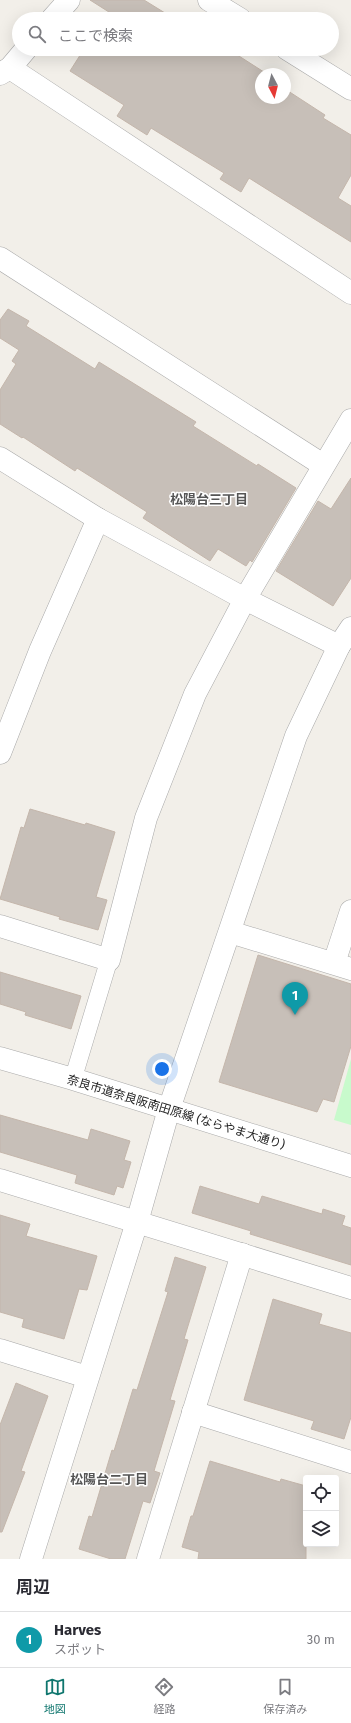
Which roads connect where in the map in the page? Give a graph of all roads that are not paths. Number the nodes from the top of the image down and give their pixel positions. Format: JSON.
{"nodes":[{"id":1,"x":69,"y":0,"type":"edge"},
{"id":2,"x":209,"y":0,"type":"edge"},
{"id":3,"x":58,"y":12,"type":"edge"},
{"id":4,"x":229,"y":12,"type":"edge"},
{"id":5,"x":19,"y":56,"type":"edge"},
{"id":6,"x":298,"y":56,"type":"edge"},
{"id":7,"x":5,"y":71,"type":"edge"},
{"id":8,"x":351,"y":89,"type":"edge"},
{"id":9,"x":0,"y":258,"type":"edge"},
{"id":10,"x":351,"y":292,"type":"edge"},
{"id":11,"x":351,"y":420,"type":"edge"},
{"id":12,"x":0,"y":458,"type":"edge"},
{"id":13,"x":323,"y":465,"type":"junction"},
{"id":14,"x":98,"y":519,"type":"junction"},
{"id":15,"x":245,"y":599,"type":"junction"},
{"id":16,"x":351,"y":628,"type":"edge"},
{"id":17,"x":340,"y":646,"type":"junction"},
{"id":18,"x":0,"y":753,"type":"edge"},
{"id":19,"x":351,"y":911,"type":"edge"},
{"id":20,"x":0,"y":926,"type":"edge"},
{"id":21,"x":230,"y":932,"type":"junction"},
{"id":22,"x":108,"y":960,"type":"junction"},
{"id":23,"x":342,"y":966,"type":"edge"},
{"id":24,"x":0,"y":1058,"type":"edge"},
{"id":25,"x":73,"y":1079,"type":"junction"},
{"id":26,"x":169,"y":1109,"type":"junction"},
{"id":27,"x":351,"y":1166,"type":"edge"},
{"id":28,"x":0,"y":1180,"type":"edge"},
{"id":29,"x":137,"y":1222,"type":"junction"},
{"id":30,"x":242,"y":1254,"type":"junction"},
{"id":31,"x":351,"y":1288,"type":"edge"},
{"id":32,"x":0,"y":1350,"type":"edge"},
{"id":33,"x":87,"y":1377,"type":"junction"},
{"id":34,"x":193,"y":1412,"type":"junction"},
{"id":35,"x":351,"y":1462,"type":"edge"},
{"id":36,"x":31,"y":1559,"type":"edge"},
{"id":37,"x":148,"y":1559,"type":"edge"}],
"edges":[{"from":1,"to":3,"type":"street"},
{"from":2,"to":4,"type":"street"},
{"from":5,"to":7,"type":"street"},
{"from":6,"to":8,"type":"street"},
{"from":7,"to":10,"type":"street"},
{"from":9,"to":13,"type":"street"},
{"from":11,"to":13,"type":"street"},
{"from":12,"to":14,"type":"street"},
{"from":13,"to":15,"type":"street"},
{"from":14,"to":15,"type":"street"},
{"from":14,"to":18,"type":"street"},
{"from":15,"to":17,"type":"street"},
{"from":15,"to":22,"type":"street"},
{"from":16,"to":17,"type":"street"},
{"from":17,"to":21,"type":"street"},
{"from":19,"to":23,"type":"street"},
{"from":20,"to":22,"type":"street"},
{"from":21,"to":23,"type":"street"},
{"from":21,"to":26,"type":"street"},
{"from":22,"to":25,"type":"street"},
{"from":24,"to":25,"type":"street","name":"奈良市道奈良阪南田原線 (ならやま大通り)"},
{"from":25,"to":26,"type":"street","name":"奈良市道奈良阪南田原線 (ならやま大通り)"},
{"from":26,"to":27,"type":"street","name":"奈良市道奈良阪南田原線 (ならやま大通り)"},
{"from":26,"to":29,"type":"street"},
{"from":28,"to":29,"type":"street"},
{"from":29,"to":30,"type":"street"},
{"from":29,"to":33,"type":"street"},
{"from":30,"to":31,"type":"street"},
{"from":30,"to":34,"type":"street"},
{"from":32,"to":33,"type":"street"},
{"from":33,"to":36,"type":"street"},
{"from":34,"to":35,"type":"street"},
{"from":34,"to":37,"type":"street"}]}
